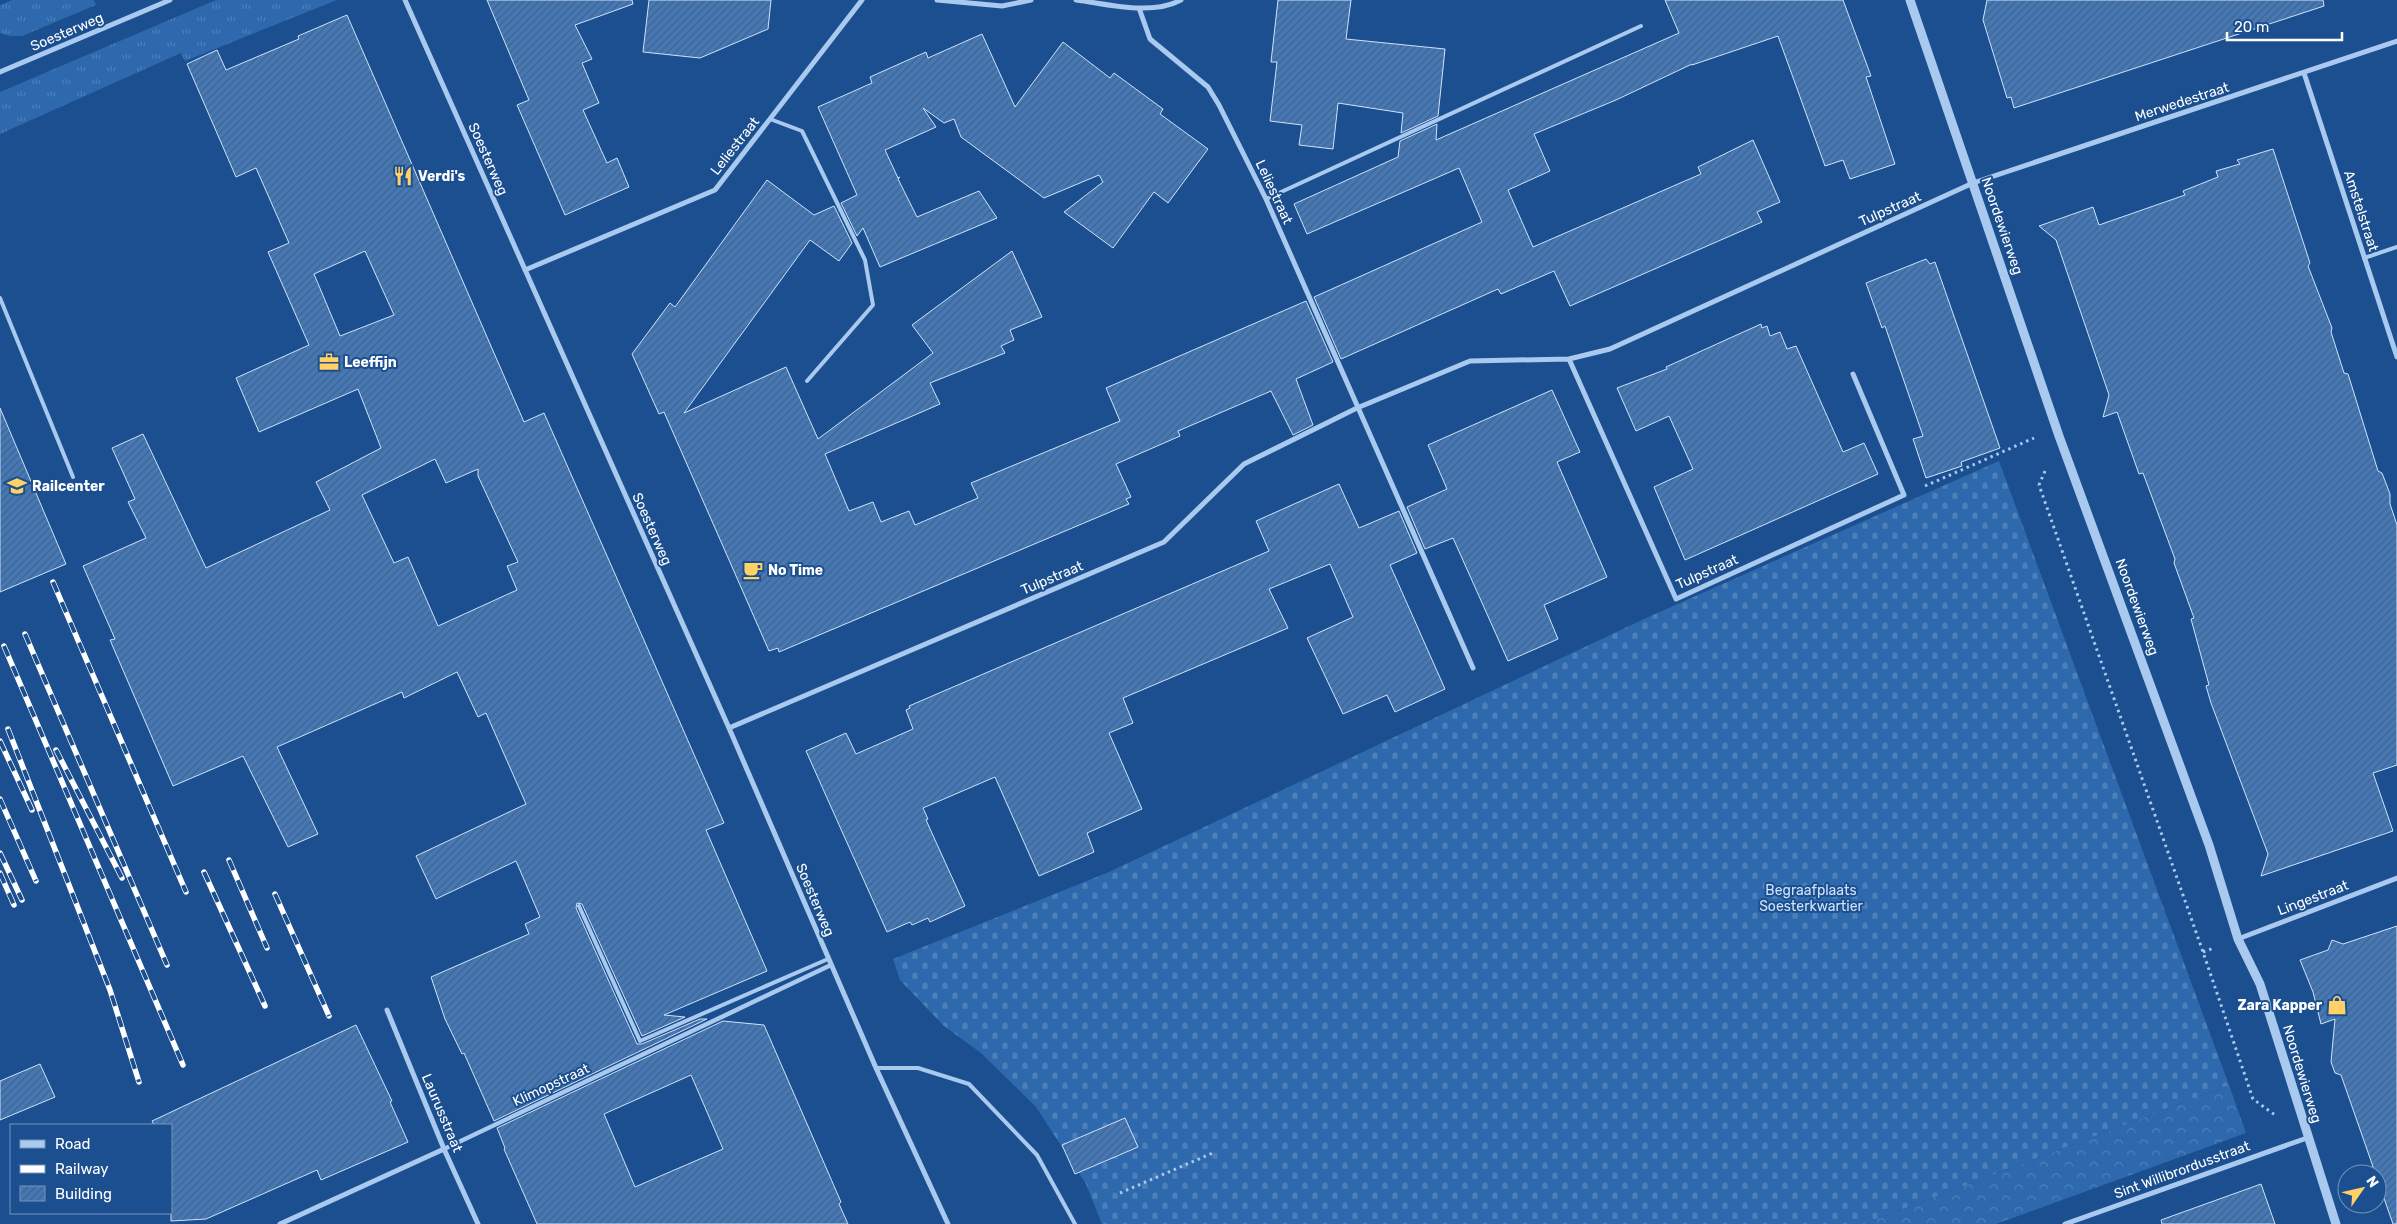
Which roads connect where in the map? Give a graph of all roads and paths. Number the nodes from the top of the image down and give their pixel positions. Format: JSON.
{"nodes":[{"id":1,"x":170,"y":0,"type":"edge"},
{"id":2,"x":405,"y":0,"type":"edge"},
{"id":3,"x":862,"y":0,"type":"edge"},
{"id":4,"x":937,"y":0,"type":"edge"},
{"id":5,"x":1031,"y":0,"type":"edge"},
{"id":6,"x":1076,"y":0,"type":"edge"},
{"id":7,"x":1181,"y":0,"type":"edge"},
{"id":8,"x":1910,"y":0,"type":"edge"},
{"id":9,"x":1139,"y":8,"type":"junction"},
{"id":10,"x":1641,"y":26,"type":"dead end"},
{"id":11,"x":2397,"y":41,"type":"edge"},
{"id":12,"x":0,"y":72,"type":"edge"},
{"id":13,"x":2304,"y":73,"type":"junction"},
{"id":14,"x":770,"y":119,"type":"junction"},
{"id":15,"x":1973,"y":184,"type":"junction"},
{"id":16,"x":1266,"y":199,"type":"junction"},
{"id":17,"x":2397,"y":247,"type":"edge"},
{"id":18,"x":2364,"y":258,"type":"junction"},
{"id":19,"x":525,"y":270,"type":"junction"},
{"id":20,"x":0,"y":298,"type":"edge"},
{"id":21,"x":2397,"y":357,"type":"edge"},
{"id":22,"x":1569,"y":359,"type":"junction"},
{"id":23,"x":1853,"y":374,"type":"dead end"},
{"id":24,"x":808,"y":381,"type":"dead end"},
{"id":25,"x":1357,"y":408,"type":"junction"},
{"id":26,"x":2059,"y":432,"type":"junction"},
{"id":27,"x":74,"y":478,"type":"dead end"},
{"id":28,"x":1904,"y":495,"type":"junction"},
{"id":29,"x":1473,"y":668,"type":"dead end"},
{"id":30,"x":729,"y":728,"type":"junction"},
{"id":31,"x":2397,"y":878,"type":"edge"},
{"id":32,"x":579,"y":906,"type":"dead end"},
{"id":33,"x":2238,"y":939,"type":"junction"},
{"id":34,"x":829,"y":962,"type":"junction"},
{"id":35,"x":387,"y":1010,"type":"dead end"},
{"id":36,"x":876,"y":1068,"type":"junction"},
{"id":37,"x":2307,"y":1138,"type":"junction"},
{"id":38,"x":444,"y":1149,"type":"junction"},
{"id":39,"x":1216,"y":1152,"type":"dead end"},
{"id":40,"x":1120,"y":1193,"type":"dead end"},
{"id":41,"x":280,"y":1224,"type":"edge"},
{"id":42,"x":478,"y":1224,"type":"edge"},
{"id":43,"x":948,"y":1224,"type":"edge"},
{"id":44,"x":1075,"y":1224,"type":"edge"},
{"id":45,"x":2065,"y":1224,"type":"edge"},
{"id":46,"x":2336,"y":1224,"type":"edge"}],
"edges":[{"from":1,"to":12,"type":"street","name":"Soesterweg"},
{"from":2,"to":19,"type":"street","name":"Soesterweg"},
{"from":3,"to":14,"type":"street","name":"Leliestraat"},
{"from":4,"to":5,"type":"street"},
{"from":6,"to":9,"type":"street"},
{"from":7,"to":9,"type":"street"},
{"from":8,"to":15,"type":"street","name":"Noordewierweg"},
{"from":9,"to":16,"type":"street","name":"Leliestraat"},
{"from":10,"to":16,"type":"lane"},
{"from":11,"to":13,"type":"street","name":"Merwedestraat"},
{"from":13,"to":15,"type":"street","name":"Merwedestraat"},
{"from":13,"to":18,"type":"street","name":"Amstelstraat"},
{"from":14,"to":19,"type":"street","name":"Leliestraat"},
{"from":14,"to":24,"type":"lane"},
{"from":15,"to":22,"type":"street","name":"Tulpstraat"},
{"from":15,"to":26,"type":"street","name":"Noordewierweg"},
{"from":16,"to":25,"type":"street","name":"Leliestraat"},
{"from":17,"to":18,"type":"lane"},
{"from":18,"to":21,"type":"street","name":"Amstelstraat"},
{"from":19,"to":30,"type":"street","name":"Soesterweg"},
{"from":20,"to":27,"type":"lane"},
{"from":22,"to":25,"type":"street","name":"Tulpstraat"},
{"from":22,"to":28,"type":"street","name":"Tulpstraat"},
{"from":23,"to":28,"type":"street"},
{"from":25,"to":29,"type":"street"},
{"from":25,"to":30,"type":"street","name":"Tulpstraat"},
{"from":26,"to":28,"type":"path"},
{"from":26,"to":33,"type":"street","name":"Noordewierweg"},
{"from":26,"to":37,"type":"path"},
{"from":30,"to":34,"type":"street","name":"Soesterweg"},
{"from":31,"to":33,"type":"street","name":"Lingestraat"},
{"from":32,"to":34,"type":"lane"},
{"from":33,"to":37,"type":"street","name":"Noordewierweg"},
{"from":34,"to":36,"type":"street","name":"Soesterweg"},
{"from":34,"to":38,"type":"street","name":"Klimopstraat"},
{"from":35,"to":38,"type":"street","name":"Laurusstraat"},
{"from":36,"to":43,"type":"street","name":"Soesterweg"},
{"from":36,"to":44,"type":"lane"},
{"from":37,"to":45,"type":"street","name":"Sint Willibrordusstraat"},
{"from":37,"to":46,"type":"street","name":"Noordewierweg"},
{"from":38,"to":41,"type":"street","name":"Klimopstraat"},
{"from":38,"to":42,"type":"street","name":"Laurusstraat"},
{"from":39,"to":40,"type":"path"}]}
